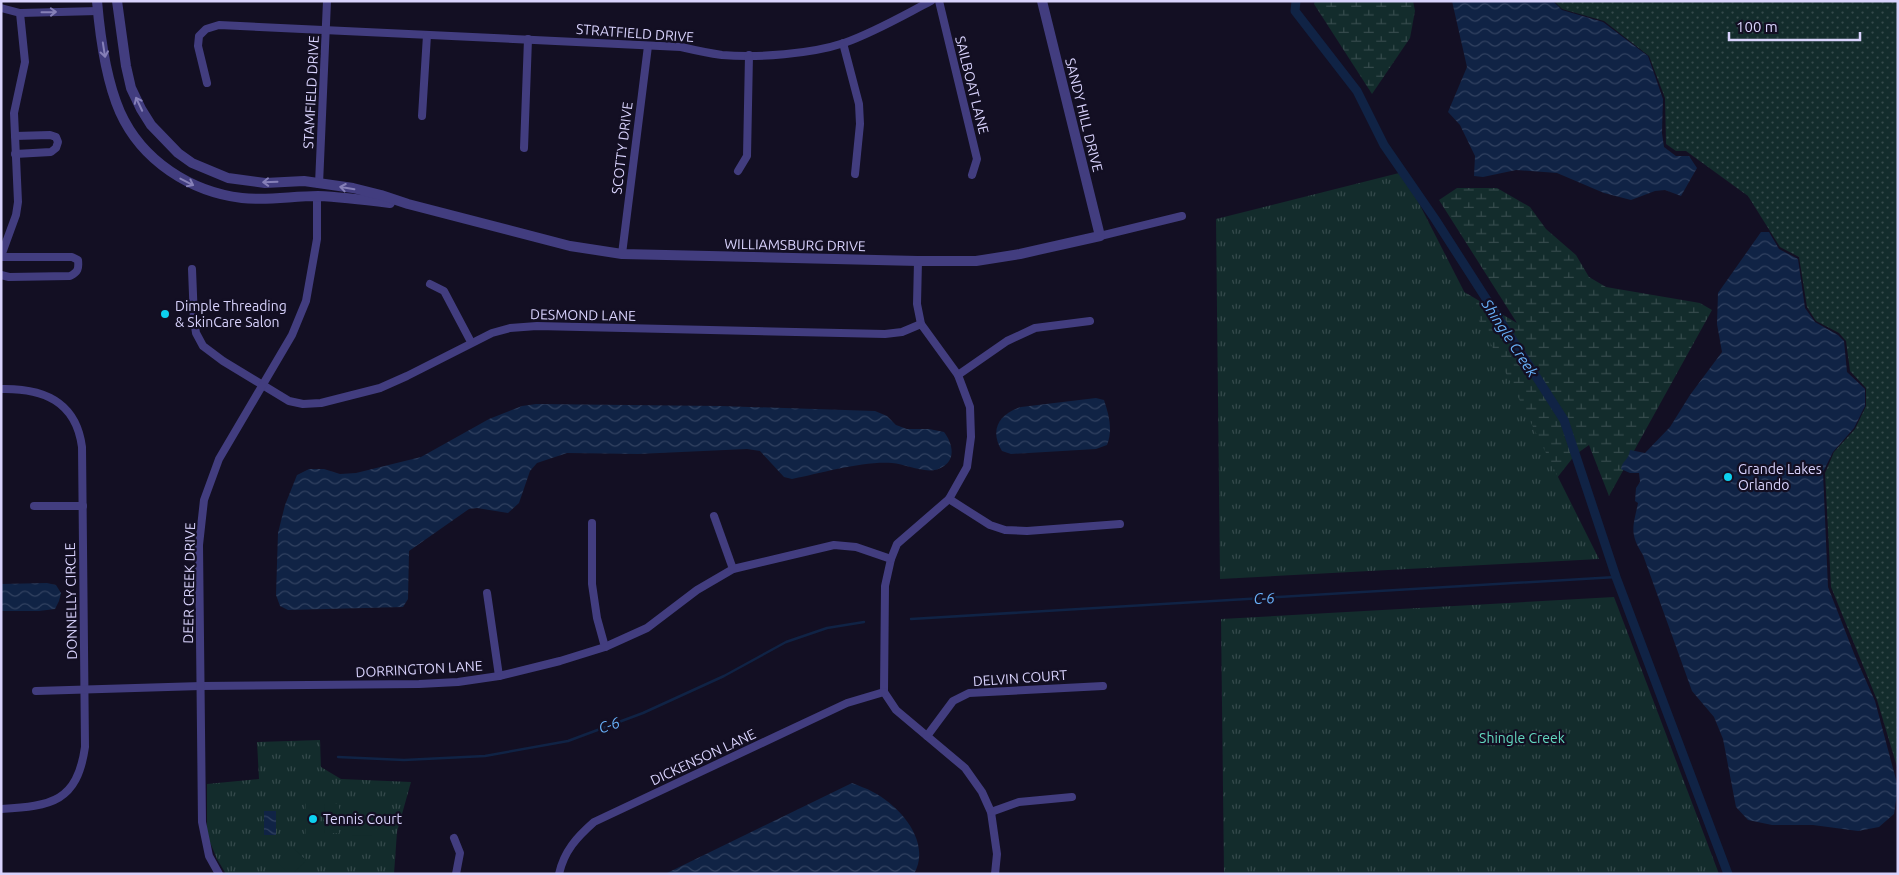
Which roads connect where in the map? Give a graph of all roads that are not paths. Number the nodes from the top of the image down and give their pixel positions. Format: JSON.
{"nodes":[{"id":1,"x":117,"y":1,"type":"edge"},
{"id":2,"x":327,"y":1,"type":"edge"},
{"id":3,"x":931,"y":1,"type":"edge"},
{"id":4,"x":939,"y":1,"type":"edge"},
{"id":5,"x":1042,"y":1,"type":"edge"},
{"id":6,"x":98,"y":6,"type":"edge"},
{"id":7,"x":1,"y":8,"type":"edge"},
{"id":8,"x":20,"y":13,"type":"junction"},
{"id":9,"x":326,"y":29,"type":"junction"},
{"id":10,"x":427,"y":35,"type":"junction"},
{"id":11,"x":528,"y":39,"type":"junction"},
{"id":12,"x":843,"y":43,"type":"junction"},
{"id":13,"x":648,"y":46,"type":"junction"},
{"id":14,"x":749,"y":55,"type":"junction"},
{"id":15,"x":207,"y":83,"type":"dead end"},
{"id":16,"x":422,"y":116,"type":"dead end"},
{"id":17,"x":15,"y":136,"type":"junction"},
{"id":18,"x":524,"y":148,"type":"dead end"},
{"id":19,"x":16,"y":154,"type":"junction"},
{"id":20,"x":738,"y":171,"type":"dead end"},
{"id":21,"x":854,"y":174,"type":"dead end"},
{"id":22,"x":972,"y":175,"type":"dead end"},
{"id":23,"x":319,"y":184,"type":"junction"},
{"id":24,"x":317,"y":196,"type":"junction"},
{"id":25,"x":408,"y":204,"type":"junction"},
{"id":26,"x":1182,"y":216,"type":"dead end"},
{"id":27,"x":1100,"y":236,"type":"junction"},
{"id":28,"x":622,"y":254,"type":"junction"},
{"id":29,"x":1,"y":256,"type":"edge"},
{"id":30,"x":918,"y":262,"type":"junction"},
{"id":31,"x":192,"y":269,"type":"dead end"},
{"id":32,"x":1,"y":275,"type":"edge"},
{"id":33,"x":430,"y":284,"type":"dead end"},
{"id":34,"x":1090,"y":321,"type":"dead end"},
{"id":35,"x":921,"y":324,"type":"junction"},
{"id":36,"x":471,"y":342,"type":"junction"},
{"id":37,"x":958,"y":375,"type":"junction"},
{"id":38,"x":263,"y":385,"type":"junction"},
{"id":39,"x":1,"y":389,"type":"edge"},
{"id":40,"x":948,"y":499,"type":"junction"},
{"id":41,"x":34,"y":506,"type":"dead end"},
{"id":42,"x":83,"y":506,"type":"junction"},
{"id":43,"x":714,"y":516,"type":"dead end"},
{"id":44,"x":592,"y":523,"type":"dead end"},
{"id":45,"x":1120,"y":524,"type":"dead end"},
{"id":46,"x":891,"y":559,"type":"junction"},
{"id":47,"x":733,"y":569,"type":"junction"},
{"id":48,"x":487,"y":593,"type":"dead end"},
{"id":49,"x":605,"y":646,"type":"junction"},
{"id":50,"x":499,"y":676,"type":"junction"},
{"id":51,"x":201,"y":686,"type":"junction"},
{"id":52,"x":1103,"y":686,"type":"dead end"},
{"id":53,"x":84,"y":689,"type":"junction"},
{"id":54,"x":36,"y":690,"type":"dead end"},
{"id":55,"x":884,"y":692,"type":"junction"},
{"id":56,"x":927,"y":736,"type":"junction"},
{"id":57,"x":1072,"y":798,"type":"dead end"},
{"id":58,"x":1,"y":809,"type":"edge"},
{"id":59,"x":991,"y":812,"type":"junction"},
{"id":60,"x":454,"y":838,"type":"dead end"},
{"id":61,"x":219,"y":874,"type":"edge"},
{"id":62,"x":456,"y":874,"type":"edge"},
{"id":63,"x":558,"y":874,"type":"edge"},
{"id":64,"x":995,"y":874,"type":"edge"}],
"edges":[{"from":23,"to":1,"type":"street","name":"WILLIAMSBURG DRIVE","one_way":true},
{"from":2,"to":9,"type":"street","name":"STAMFIELD DRIVE"},
{"from":3,"to":12,"type":"street","name":"STRATFIELD DRIVE"},
{"from":4,"to":22,"type":"street","name":"SAILBOAT LANE"},
{"from":5,"to":27,"type":"street","name":"SANDY HILL DRIVE"},
{"from":8,"to":6,"type":"street","one_way":true},
{"from":6,"to":24,"type":"street","name":"WILLIAMSBURG DRIVE","one_way":true},
{"from":7,"to":8,"type":"street"},
{"from":8,"to":17,"type":"street"},
{"from":9,"to":10,"type":"street","name":"STRATFIELD DRIVE"},
{"from":9,"to":15,"type":"street","name":"STRATFIELD DRIVE"},
{"from":9,"to":23,"type":"street","name":"STAMFIELD DRIVE"},
{"from":10,"to":11,"type":"street","name":"STRATFIELD DRIVE"},
{"from":10,"to":16,"type":"street"},
{"from":11,"to":13,"type":"street","name":"STRATFIELD DRIVE"},
{"from":11,"to":18,"type":"street"},
{"from":12,"to":14,"type":"street","name":"STRATFIELD DRIVE"},
{"from":12,"to":21,"type":"street"},
{"from":13,"to":14,"type":"street","name":"STRATFIELD DRIVE"},
{"from":13,"to":28,"type":"street","name":"SCOTTY DRIVE"},
{"from":14,"to":20,"type":"street"},
{"from":17,"to":19,"type":"street"},
{"from":17,"to":19,"type":"street"},
{"from":19,"to":29,"type":"street"},
{"from":25,"to":23,"type":"street","name":"WILLIAMSBURG DRIVE","one_way":true},
{"from":24,"to":25,"type":"street","name":"WILLIAMSBURG DRIVE"},
{"from":24,"to":38,"type":"street","name":"DEER CREEK DRIVE"},
{"from":25,"to":28,"type":"street","name":"WILLIAMSBURG DRIVE"},
{"from":26,"to":27,"type":"street","name":"WILLIAMSBURG DRIVE"},
{"from":27,"to":30,"type":"street","name":"WILLIAMSBURG DRIVE"},
{"from":28,"to":30,"type":"street","name":"WILLIAMSBURG DRIVE"},
{"from":29,"to":32,"type":"street"},
{"from":30,"to":35,"type":"street"},
{"from":31,"to":38,"type":"street","name":"DESMOND LANE"},
{"from":33,"to":36,"type":"street"},
{"from":34,"to":37,"type":"street"},
{"from":35,"to":36,"type":"street","name":"DESMOND LANE"},
{"from":35,"to":37,"type":"street"},
{"from":36,"to":38,"type":"street","name":"DESMOND LANE"},
{"from":37,"to":40,"type":"street"},
{"from":38,"to":51,"type":"street","name":"DEER CREEK DRIVE"},
{"from":39,"to":42,"type":"street","name":"DONNELLY CIRCLE"},
{"from":40,"to":45,"type":"street"},
{"from":40,"to":46,"type":"street"},
{"from":41,"to":42,"type":"street"},
{"from":42,"to":53,"type":"street","name":"DONNELLY CIRCLE"},
{"from":43,"to":47,"type":"street"},
{"from":44,"to":49,"type":"street"},
{"from":46,"to":47,"type":"street","name":"DORRINGTON LANE"},
{"from":46,"to":55,"type":"street"},
{"from":47,"to":49,"type":"street","name":"DORRINGTON LANE"},
{"from":48,"to":50,"type":"street"},
{"from":49,"to":50,"type":"street","name":"DORRINGTON LANE"},
{"from":50,"to":51,"type":"street","name":"DORRINGTON LANE"},
{"from":51,"to":53,"type":"street","name":"DORRINGTON LANE"},
{"from":51,"to":61,"type":"street","name":"DEER CREEK DRIVE"},
{"from":52,"to":56,"type":"street","name":"DELVIN COURT"},
{"from":53,"to":54,"type":"street","name":"DORRINGTON LANE"},
{"from":53,"to":58,"type":"street","name":"DONNELLY CIRCLE"},
{"from":55,"to":56,"type":"street"},
{"from":55,"to":63,"type":"street","name":"DICKENSON LANE"},
{"from":56,"to":59,"type":"street"},
{"from":57,"to":59,"type":"street"},
{"from":59,"to":64,"type":"street"},
{"from":60,"to":62,"type":"street"}]}
